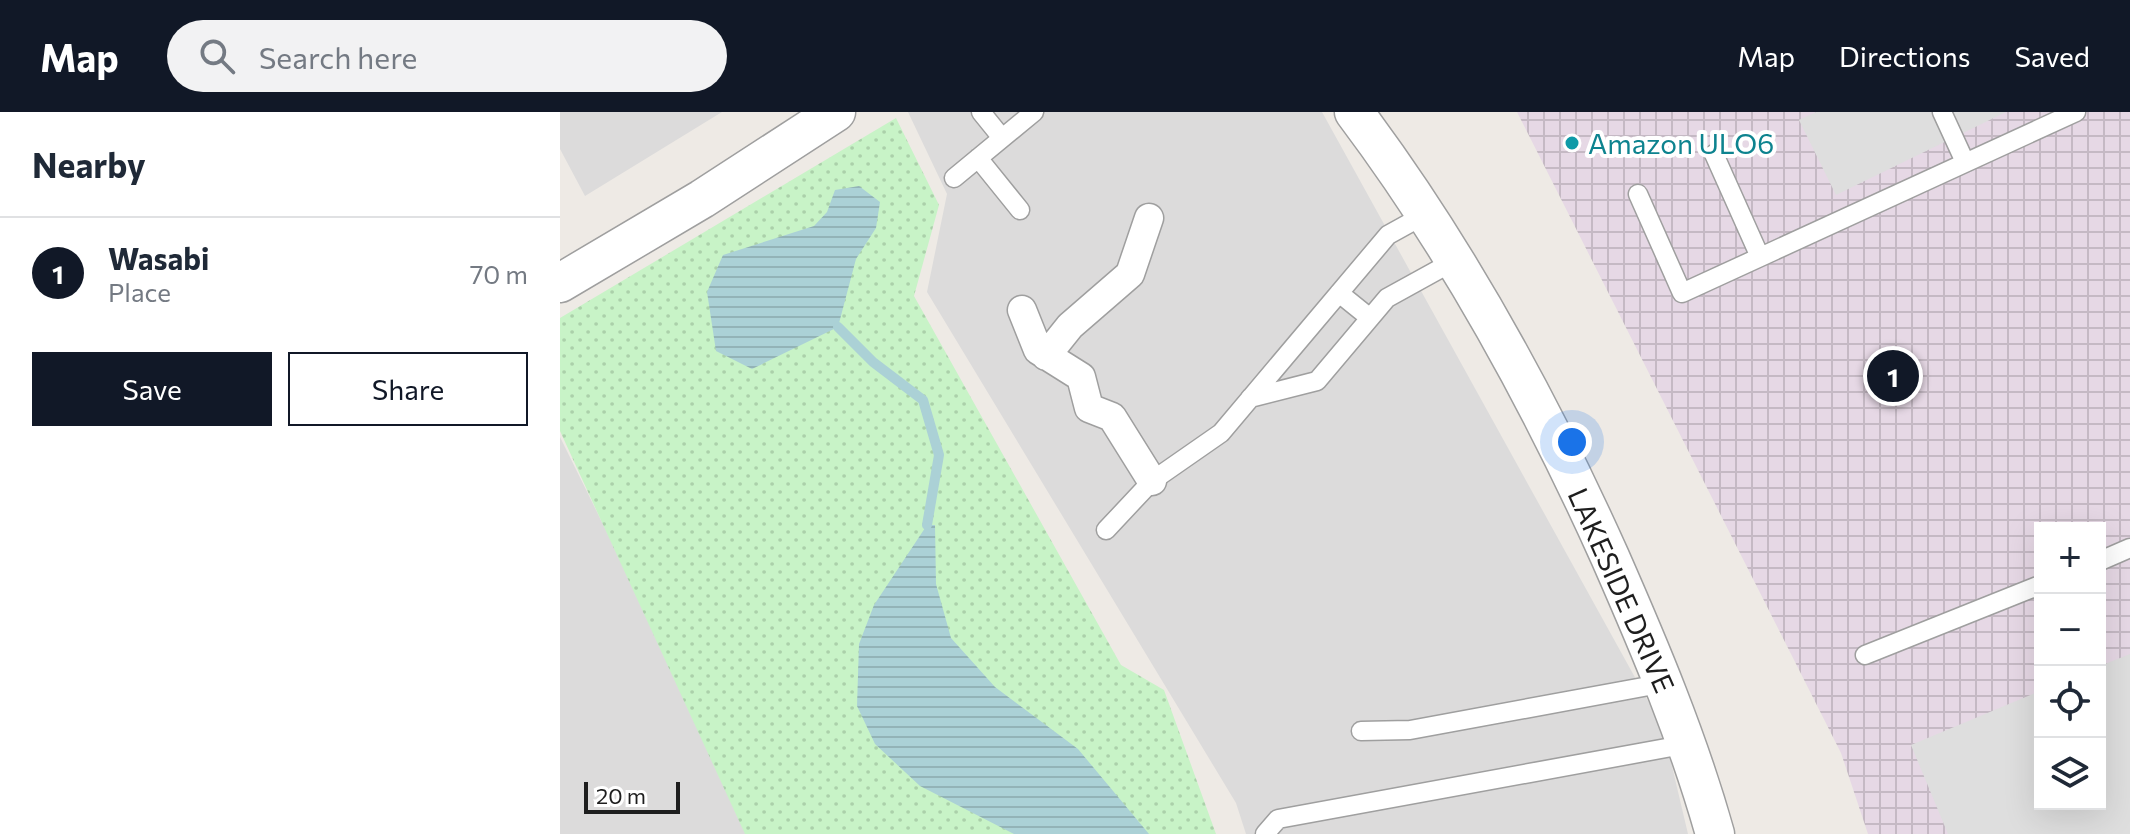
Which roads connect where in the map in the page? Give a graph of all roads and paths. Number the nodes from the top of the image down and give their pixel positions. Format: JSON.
{"nodes":[{"id":1,"x":836,"y":112,"type":"edge"},
{"id":2,"x":981,"y":112,"type":"edge"},
{"id":3,"x":1034,"y":112,"type":"edge"},
{"id":4,"x":1354,"y":112,"type":"edge"},
{"id":5,"x":1942,"y":112,"type":"edge"},
{"id":6,"x":2076,"y":112,"type":"edge"},
{"id":7,"x":1002,"y":138,"type":"junction"},
{"id":8,"x":1714,"y":154,"type":"dead end"},
{"id":9,"x":978,"y":158,"type":"junction"},
{"id":10,"x":1965,"y":162,"type":"junction"},
{"id":11,"x":954,"y":178,"type":"dead end"},
{"id":12,"x":1638,"y":194,"type":"dead end"},
{"id":13,"x":1020,"y":210,"type":"dead end"},
{"id":14,"x":1426,"y":214,"type":"junction"},
{"id":15,"x":1149,"y":218,"type":"dead end"},
{"id":16,"x":1760,"y":257,"type":"junction"},
{"id":17,"x":1454,"y":261,"type":"junction"},
{"id":18,"x":560,"y":283,"type":"edge"},
{"id":19,"x":1339,"y":293,"type":"junction"},
{"id":20,"x":1022,"y":310,"type":"dead end"},
{"id":21,"x":1370,"y":318,"type":"junction"},
{"id":22,"x":1046,"y":356,"type":"junction"},
{"id":23,"x":1250,"y":398,"type":"junction"},
{"id":24,"x":1152,"y":481,"type":"junction"},
{"id":25,"x":1106,"y":530,"type":"dead end"},
{"id":26,"x":2130,"y":548,"type":"edge"},
{"id":27,"x":2106,"y":558,"type":"edge"},
{"id":28,"x":2034,"y":587,"type":"edge"},
{"id":29,"x":1865,"y":655,"type":"dead end"},
{"id":30,"x":1665,"y":683,"type":"junction"},
{"id":31,"x":1361,"y":731,"type":"dead end"},
{"id":32,"x":1688,"y":744,"type":"junction"},
{"id":33,"x":1265,"y":834,"type":"edge"},
{"id":34,"x":1715,"y":834,"type":"edge"}],
"edges":[{"from":1,"to":18,"type":"street"},
{"from":2,"to":7,"type":"lane"},
{"from":3,"to":7,"type":"lane"},
{"from":4,"to":14,"type":"street","name":"LAKESIDE DRIVE"},
{"from":5,"to":10,"type":"lane"},
{"from":6,"to":10,"type":"lane"},
{"from":7,"to":9,"type":"lane"},
{"from":8,"to":16,"type":"lane"},
{"from":9,"to":11,"type":"lane"},
{"from":9,"to":13,"type":"lane"},
{"from":10,"to":16,"type":"lane"},
{"from":12,"to":16,"type":"lane"},
{"from":14,"to":17,"type":"street","name":"LAKESIDE DRIVE"},
{"from":14,"to":19,"type":"lane"},
{"from":15,"to":22,"type":"street"},
{"from":17,"to":21,"type":"lane"},
{"from":17,"to":30,"type":"street","name":"LAKESIDE DRIVE"},
{"from":19,"to":21,"type":"lane"},
{"from":19,"to":23,"type":"lane"},
{"from":20,"to":22,"type":"street"},
{"from":21,"to":23,"type":"lane"},
{"from":22,"to":24,"type":"street"},
{"from":23,"to":24,"type":"lane"},
{"from":24,"to":25,"type":"lane"},
{"from":26,"to":27,"type":"lane"},
{"from":28,"to":29,"type":"lane"},
{"from":30,"to":31,"type":"lane"},
{"from":30,"to":32,"type":"street","name":"LAKESIDE DRIVE"},
{"from":32,"to":33,"type":"lane"},
{"from":32,"to":34,"type":"street","name":"LAKESIDE DRIVE"}]}
